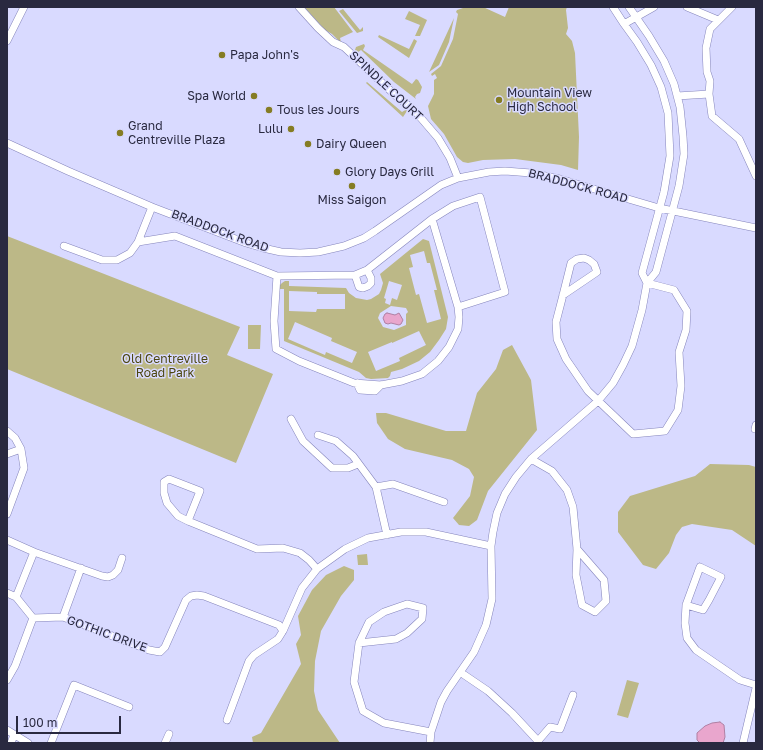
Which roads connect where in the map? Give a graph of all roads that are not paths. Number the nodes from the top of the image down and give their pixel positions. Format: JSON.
{"nodes":[{"id":1,"x":24,"y":7,"type":"edge"},
{"id":2,"x":299,"y":7,"type":"edge"},
{"id":3,"x":613,"y":7,"type":"edge"},
{"id":4,"x":629,"y":7,"type":"edge"},
{"id":5,"x":654,"y":7,"type":"edge"},
{"id":6,"x":687,"y":7,"type":"edge"},
{"id":7,"x":732,"y":7,"type":"edge"},
{"id":8,"x":636,"y":17,"type":"junction"},
{"id":9,"x":718,"y":20,"type":"junction"},
{"id":10,"x":624,"y":24,"type":"junction"},
{"id":11,"x":7,"y":41,"type":"edge"},
{"id":12,"x":709,"y":94,"type":"junction"},
{"id":13,"x":677,"y":96,"type":"junction"},
{"id":14,"x":7,"y":143,"type":"edge"},
{"id":15,"x":756,"y":176,"type":"edge"},
{"id":16,"x":458,"y":178,"type":"junction"},
{"id":17,"x":152,"y":207,"type":"junction"},
{"id":18,"x":659,"y":208,"type":"junction"},
{"id":19,"x":673,"y":211,"type":"junction"},
{"id":20,"x":432,"y":219,"type":"junction"},
{"id":21,"x":756,"y":228,"type":"edge"},
{"id":22,"x":138,"y":242,"type":"junction"},
{"id":23,"x":64,"y":246,"type":"dead end"},
{"id":24,"x":367,"y":270,"type":"junction"},
{"id":25,"x":355,"y":274,"type":"junction"},
{"id":26,"x":277,"y":276,"type":"junction"},
{"id":27,"x":648,"y":283,"type":"junction"},
{"id":28,"x":563,"y":295,"type":"junction"},
{"id":29,"x":458,"y":307,"type":"junction"},
{"id":30,"x":598,"y":401,"type":"junction"},
{"id":31,"x":291,"y":419,"type":"dead end"},
{"id":32,"x":756,"y":425,"type":"edge"},
{"id":33,"x":756,"y":429,"type":"edge"},
{"id":34,"x":7,"y":431,"type":"edge"},
{"id":35,"x":318,"y":434,"type":"dead end"},
{"id":36,"x":21,"y":449,"type":"junction"},
{"id":37,"x":7,"y":454,"type":"edge"},
{"id":38,"x":531,"y":459,"type":"junction"},
{"id":39,"x":358,"y":464,"type":"junction"},
{"id":40,"x":376,"y":487,"type":"junction"},
{"id":41,"x":444,"y":502,"type":"dead end"},
{"id":42,"x":7,"y":514,"type":"edge"},
{"id":43,"x":188,"y":521,"type":"junction"},
{"id":44,"x":387,"y":535,"type":"junction"},
{"id":45,"x":7,"y":540,"type":"edge"},
{"id":46,"x":491,"y":546,"type":"junction"},
{"id":47,"x":577,"y":549,"type":"junction"},
{"id":48,"x":34,"y":552,"type":"junction"},
{"id":49,"x":122,"y":558,"type":"dead end"},
{"id":50,"x":81,"y":568,"type":"junction"},
{"id":51,"x":317,"y":569,"type":"junction"},
{"id":52,"x":7,"y":593,"type":"edge"},
{"id":53,"x":16,"y":597,"type":"junction"},
{"id":54,"x":686,"y":605,"type":"junction"},
{"id":55,"x":63,"y":617,"type":"junction"},
{"id":56,"x":33,"y":618,"type":"junction"},
{"id":57,"x":283,"y":631,"type":"junction"},
{"id":58,"x":359,"y":643,"type":"junction"},
{"id":59,"x":460,"y":672,"type":"junction"},
{"id":60,"x":7,"y":680,"type":"edge"},
{"id":61,"x":756,"y":686,"type":"edge"},
{"id":62,"x":573,"y":695,"type":"dead end"},
{"id":63,"x":129,"y":707,"type":"dead end"},
{"id":64,"x":227,"y":720,"type":"dead end"},
{"id":65,"x":7,"y":730,"type":"edge"},
{"id":66,"x":430,"y":732,"type":"junction"},
{"id":67,"x":168,"y":734,"type":"dead end"},
{"id":68,"x":14,"y":735,"type":"junction"},
{"id":69,"x":538,"y":742,"type":"edge"},
{"id":70,"x":11,"y":743,"type":"edge"},
{"id":71,"x":28,"y":743,"type":"edge"},
{"id":72,"x":51,"y":743,"type":"edge"},
{"id":73,"x":165,"y":743,"type":"edge"},
{"id":74,"x":430,"y":743,"type":"edge"},
{"id":75,"x":743,"y":743,"type":"edge"}],
"edges":[{"from":1,"to":11,"type":"street"},
{"from":2,"to":16,"type":"street","name":"SPINDLE COURT"},
{"from":3,"to":10,"type":"street"},
{"from":4,"to":8,"type":"street"},
{"from":5,"to":8,"type":"street"},
{"from":6,"to":9,"type":"street"},
{"from":7,"to":9,"type":"street"},
{"from":8,"to":10,"type":"street"},
{"from":8,"to":13,"type":"street"},
{"from":9,"to":12,"type":"street"},
{"from":10,"to":18,"type":"street"},
{"from":12,"to":13,"type":"street"},
{"from":12,"to":15,"type":"street"},
{"from":13,"to":19,"type":"street"},
{"from":14,"to":17,"type":"street","name":"BRADDOCK ROAD"},
{"from":16,"to":17,"type":"street","name":"BRADDOCK ROAD"},
{"from":16,"to":18,"type":"street","name":"BRADDOCK ROAD"},
{"from":17,"to":22,"type":"street"},
{"from":18,"to":19,"type":"street","name":"BRADDOCK ROAD"},
{"from":18,"to":27,"type":"street"},
{"from":19,"to":21,"type":"street","name":"BRADDOCK ROAD"},
{"from":19,"to":27,"type":"street"},
{"from":20,"to":24,"type":"street"},
{"from":20,"to":29,"type":"street"},
{"from":20,"to":29,"type":"street"},
{"from":22,"to":23,"type":"street"},
{"from":22,"to":26,"type":"street"},
{"from":24,"to":25,"type":"street"},
{"from":24,"to":25,"type":"street"},
{"from":25,"to":26,"type":"street"},
{"from":26,"to":29,"type":"street"},
{"from":27,"to":30,"type":"street"},
{"from":27,"to":30,"type":"street"},
{"from":28,"to":28,"type":"street"},
{"from":28,"to":30,"type":"street"},
{"from":30,"to":38,"type":"street"},
{"from":31,"to":39,"type":"street"},
{"from":32,"to":33,"type":"street"},
{"from":34,"to":36,"type":"street"},
{"from":35,"to":39,"type":"street"},
{"from":36,"to":37,"type":"street"},
{"from":36,"to":42,"type":"street"},
{"from":38,"to":46,"type":"street"},
{"from":38,"to":47,"type":"street"},
{"from":39,"to":40,"type":"street"},
{"from":40,"to":41,"type":"street"},
{"from":40,"to":44,"type":"street"},
{"from":43,"to":43,"type":"street"},
{"from":43,"to":51,"type":"street"},
{"from":44,"to":46,"type":"street"},
{"from":44,"to":51,"type":"street"},
{"from":45,"to":48,"type":"street"},
{"from":46,"to":59,"type":"street"},
{"from":47,"to":47,"type":"street"},
{"from":48,"to":50,"type":"street"},
{"from":48,"to":53,"type":"street"},
{"from":49,"to":50,"type":"street"},
{"from":50,"to":55,"type":"street"},
{"from":51,"to":57,"type":"street"},
{"from":52,"to":53,"type":"street"},
{"from":53,"to":56,"type":"street"},
{"from":54,"to":54,"type":"street"},
{"from":54,"to":61,"type":"street"},
{"from":55,"to":56,"type":"street","name":"GOTHIC DRIVE"},
{"from":55,"to":57,"type":"street","name":"GOTHIC DRIVE"},
{"from":56,"to":60,"type":"street"},
{"from":57,"to":64,"type":"street"},
{"from":58,"to":58,"type":"street"},
{"from":58,"to":66,"type":"street"},
{"from":59,"to":66,"type":"street"},
{"from":59,"to":69,"type":"street"},
{"from":61,"to":75,"type":"street"},
{"from":62,"to":69,"type":"street"},
{"from":63,"to":72,"type":"street"},
{"from":65,"to":68,"type":"street"},
{"from":66,"to":74,"type":"street"},
{"from":67,"to":73,"type":"street"},
{"from":68,"to":70,"type":"street"},
{"from":68,"to":71,"type":"street"}]}
